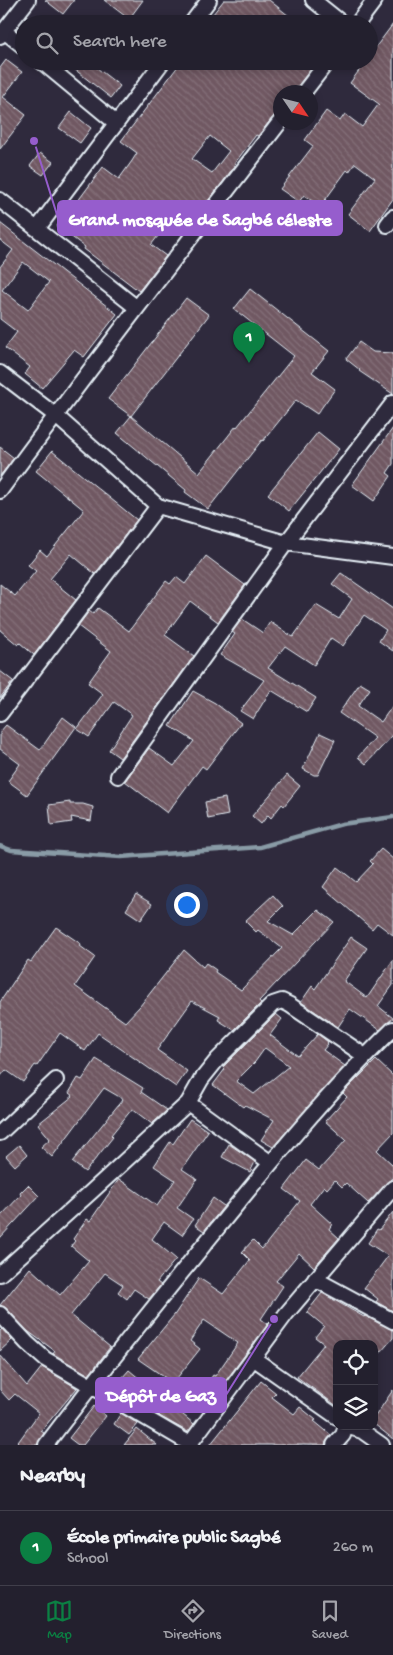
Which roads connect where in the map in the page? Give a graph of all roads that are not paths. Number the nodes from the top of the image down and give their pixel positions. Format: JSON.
{"nodes":[{"id":1,"x":28,"y":0,"type":"edge"},
{"id":2,"x":209,"y":0,"type":"edge"},
{"id":3,"x":313,"y":0,"type":"edge"},
{"id":4,"x":375,"y":0,"type":"edge"},
{"id":5,"x":16,"y":15,"type":"edge"},
{"id":6,"x":198,"y":15,"type":"edge"},
{"id":7,"x":332,"y":15,"type":"edge"},
{"id":8,"x":364,"y":15,"type":"edge"},
{"id":9,"x":15,"y":16,"type":"edge"},
{"id":10,"x":2,"y":33,"type":"edge"},
{"id":11,"x":15,"y":41,"type":"edge"},
{"id":12,"x":52,"y":70,"type":"edge"},
{"id":13,"x":156,"y":70,"type":"edge"},
{"id":14,"x":321,"y":70,"type":"edge"},
{"id":15,"x":309,"y":85,"type":"edge"},
{"id":16,"x":116,"y":123,"type":"junction"},
{"id":17,"x":274,"y":130,"type":"edge"},
{"id":18,"x":0,"y":200,"type":"edge"},
{"id":19,"x":37,"y":229,"type":"junction"},
{"id":20,"x":137,"y":308,"type":"junction"},
{"id":21,"x":0,"y":373,"type":"edge"},
{"id":22,"x":393,"y":403,"type":"edge"},
{"id":23,"x":55,"y":415,"type":"junction"},
{"id":24,"x":0,"y":491,"type":"edge"},
{"id":25,"x":158,"y":506,"type":"junction"},
{"id":26,"x":286,"y":543,"type":"junction"},
{"id":27,"x":393,"y":557,"type":"edge"},
{"id":28,"x":0,"y":714,"type":"edge"},
{"id":29,"x":118,"y":776,"type":"dead end"},
{"id":30,"x":393,"y":1029,"type":"edge"},
{"id":31,"x":365,"y":1056,"type":"junction"},
{"id":32,"x":56,"y":1080,"type":"dead end"},
{"id":33,"x":188,"y":1102,"type":"junction"},
{"id":34,"x":0,"y":1132,"type":"edge"},
{"id":35,"x":270,"y":1163,"type":"junction"},
{"id":36,"x":392,"y":1191,"type":"edge"},
{"id":37,"x":0,"y":1274,"type":"edge"},
{"id":38,"x":315,"y":1279,"type":"junction"},
{"id":39,"x":0,"y":1314,"type":"edge"},
{"id":40,"x":393,"y":1321,"type":"edge"},
{"id":41,"x":254,"y":1358,"type":"junction"},
{"id":42,"x":90,"y":1386,"type":"junction"},
{"id":43,"x":333,"y":1414,"type":"edge"},
{"id":44,"x":345,"y":1430,"type":"edge"},
{"id":45,"x":359,"y":1430,"type":"edge"},
{"id":46,"x":46,"y":1445,"type":"edge"},
{"id":47,"x":190,"y":1445,"type":"edge"},
{"id":48,"x":334,"y":1445,"type":"edge"},
{"id":49,"x":382,"y":1445,"type":"edge"}],
"edges":[{"from":1,"to":5,"type":"street"},
{"from":2,"to":6,"type":"street"},
{"from":3,"to":7,"type":"street"},
{"from":4,"to":8,"type":"street"},
{"from":9,"to":10,"type":"street"},
{"from":10,"to":11,"type":"street"},
{"from":12,"to":16,"type":"street"},
{"from":13,"to":16,"type":"street"},
{"from":14,"to":15,"type":"street"},
{"from":16,"to":19,"type":"street"},
{"from":17,"to":20,"type":"street"},
{"from":18,"to":19,"type":"street"},
{"from":19,"to":20,"type":"street"},
{"from":20,"to":23,"type":"street"},
{"from":21,"to":23,"type":"street"},
{"from":22,"to":26,"type":"street"},
{"from":23,"to":24,"type":"street"},
{"from":23,"to":25,"type":"street"},
{"from":25,"to":26,"type":"street"},
{"from":25,"to":28,"type":"street"},
{"from":26,"to":27,"type":"street"},
{"from":26,"to":29,"type":"street"},
{"from":30,"to":31,"type":"street"},
{"from":31,"to":33,"type":"street"},
{"from":31,"to":35,"type":"street"},
{"from":32,"to":34,"type":"street"},
{"from":33,"to":35,"type":"street"},
{"from":33,"to":37,"type":"street"},
{"from":35,"to":42,"type":"street"},
{"from":36,"to":38,"type":"street"},
{"from":38,"to":40,"type":"street"},
{"from":38,"to":41,"type":"street"},
{"from":39,"to":42,"type":"street"},
{"from":41,"to":43,"type":"street"},
{"from":41,"to":47,"type":"street"},
{"from":42,"to":46,"type":"street"},
{"from":42,"to":47,"type":"street"},
{"from":44,"to":48,"type":"street"},
{"from":45,"to":49,"type":"street"}]}
